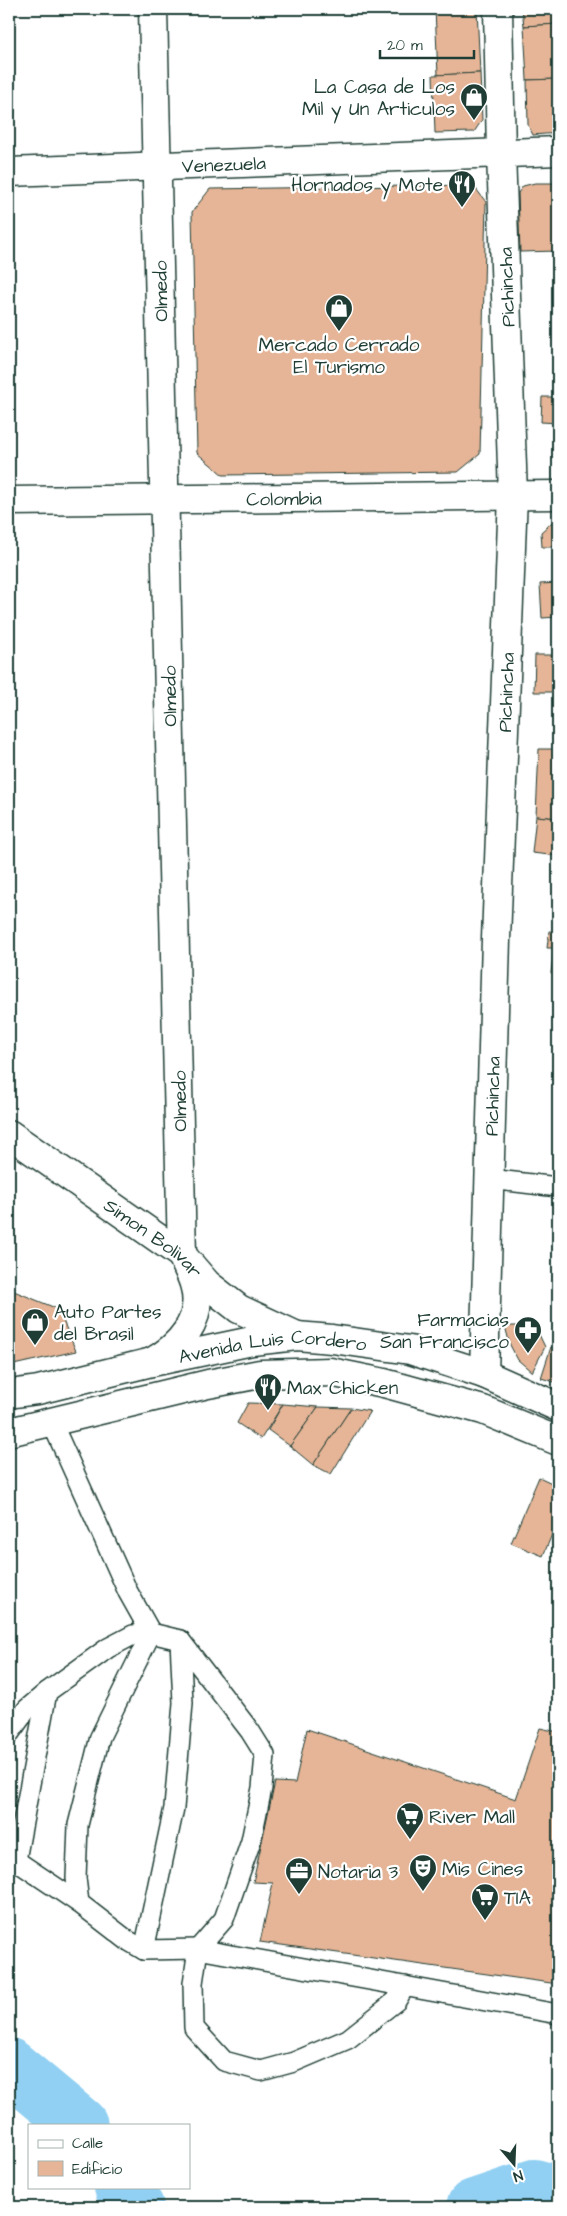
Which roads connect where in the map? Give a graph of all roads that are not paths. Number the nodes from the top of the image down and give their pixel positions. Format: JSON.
{"nodes":[{"id":1,"x":153,"y":9,"type":"edge"},
{"id":2,"x":498,"y":9,"type":"edge"},
{"id":3,"x":558,"y":151,"type":"edge"},
{"id":4,"x":501,"y":153,"type":"junction"},
{"id":5,"x":157,"y":167,"type":"junction"},
{"id":6,"x":9,"y":172,"type":"edge"},
{"id":7,"x":514,"y":495,"type":"junction"},
{"id":8,"x":558,"y":495,"type":"edge"},
{"id":9,"x":165,"y":500,"type":"junction"},
{"id":10,"x":9,"y":501,"type":"edge"},
{"id":11,"x":9,"y":1134,"type":"edge"},
{"id":12,"x":489,"y":1179,"type":"junction"},
{"id":13,"x":558,"y":1186,"type":"edge"},
{"id":14,"x":182,"y":1255,"type":"junction"},
{"id":15,"x":297,"y":1336,"type":"junction"},
{"id":16,"x":152,"y":1362,"type":"junction"},
{"id":17,"x":484,"y":1374,"type":"junction"},
{"id":18,"x":9,"y":1394,"type":"edge"},
{"id":19,"x":558,"y":1407,"type":"edge"},
{"id":20,"x":52,"y":1423,"type":"junction"},
{"id":21,"x":9,"y":1432,"type":"edge"},
{"id":22,"x":558,"y":1441,"type":"edge"},
{"id":23,"x":151,"y":1633,"type":"junction"},
{"id":24,"x":180,"y":1640,"type":"junction"},
{"id":25,"x":47,"y":1692,"type":"junction"},
{"id":26,"x":9,"y":1734,"type":"edge"},
{"id":27,"x":12,"y":1858,"type":"edge"},
{"id":28,"x":79,"y":1903,"type":"junction"},
{"id":29,"x":198,"y":1949,"type":"junction"},
{"id":30,"x":144,"y":1950,"type":"junction"},
{"id":31,"x":405,"y":1986,"type":"junction"},
{"id":32,"x":558,"y":2014,"type":"edge"}],
"edges":[{"from":1,"to":5,"type":"street","name":"Olmedo"},
{"from":2,"to":4,"type":"street","name":"Pichincha"},
{"from":3,"to":4,"type":"street","name":"Venezuela"},
{"from":4,"to":5,"type":"street","name":"Venezuela"},
{"from":4,"to":7,"type":"street","name":"Pichincha"},
{"from":5,"to":6,"type":"street","name":"Venezuela"},
{"from":5,"to":9,"type":"street","name":"Olmedo"},
{"from":7,"to":8,"type":"street","name":"Colombia"},
{"from":7,"to":9,"type":"street","name":"Colombia"},
{"from":7,"to":12,"type":"street","name":"Pichincha"},
{"from":9,"to":10,"type":"street","name":"Colombia"},
{"from":9,"to":14,"type":"street","name":"Olmedo"},
{"from":11,"to":14,"type":"street","name":"Simon Bolìvar"},
{"from":12,"to":13,"type":"lane"},
{"from":12,"to":17,"type":"street","name":"Pichincha"},
{"from":14,"to":15,"type":"street","name":"Simon Bolìvar"},
{"from":14,"to":16,"type":"street","name":"Olmedo"},
{"from":15,"to":16,"type":"street","name":"Avenida Luis Cordero"},
{"from":15,"to":17,"type":"street","name":"Avenida Luis Cordero"},
{"from":16,"to":18,"type":"street","name":"Avenida Luis Cordero"},
{"from":17,"to":19,"type":"street","name":"Avenida Luis Cordero"},
{"from":20,"to":21,"type":"street","name":"Avenida Luis Cordero"},
{"from":20,"to":22,"type":"street","name":"Avenida Luis Cordero"},
{"from":20,"to":23,"type":"lane"},
{"from":23,"to":24,"type":"lane"},
{"from":23,"to":25,"type":"lane"},
{"from":23,"to":28,"type":"lane"},
{"from":24,"to":29,"type":"lane"},
{"from":24,"to":30,"type":"lane"},
{"from":25,"to":26,"type":"lane"},
{"from":25,"to":27,"type":"lane"},
{"from":27,"to":28,"type":"lane"},
{"from":28,"to":30,"type":"lane"},
{"from":29,"to":30,"type":"lane"},
{"from":29,"to":31,"type":"lane"},
{"from":29,"to":31,"type":"lane"},
{"from":31,"to":32,"type":"lane"}]}
